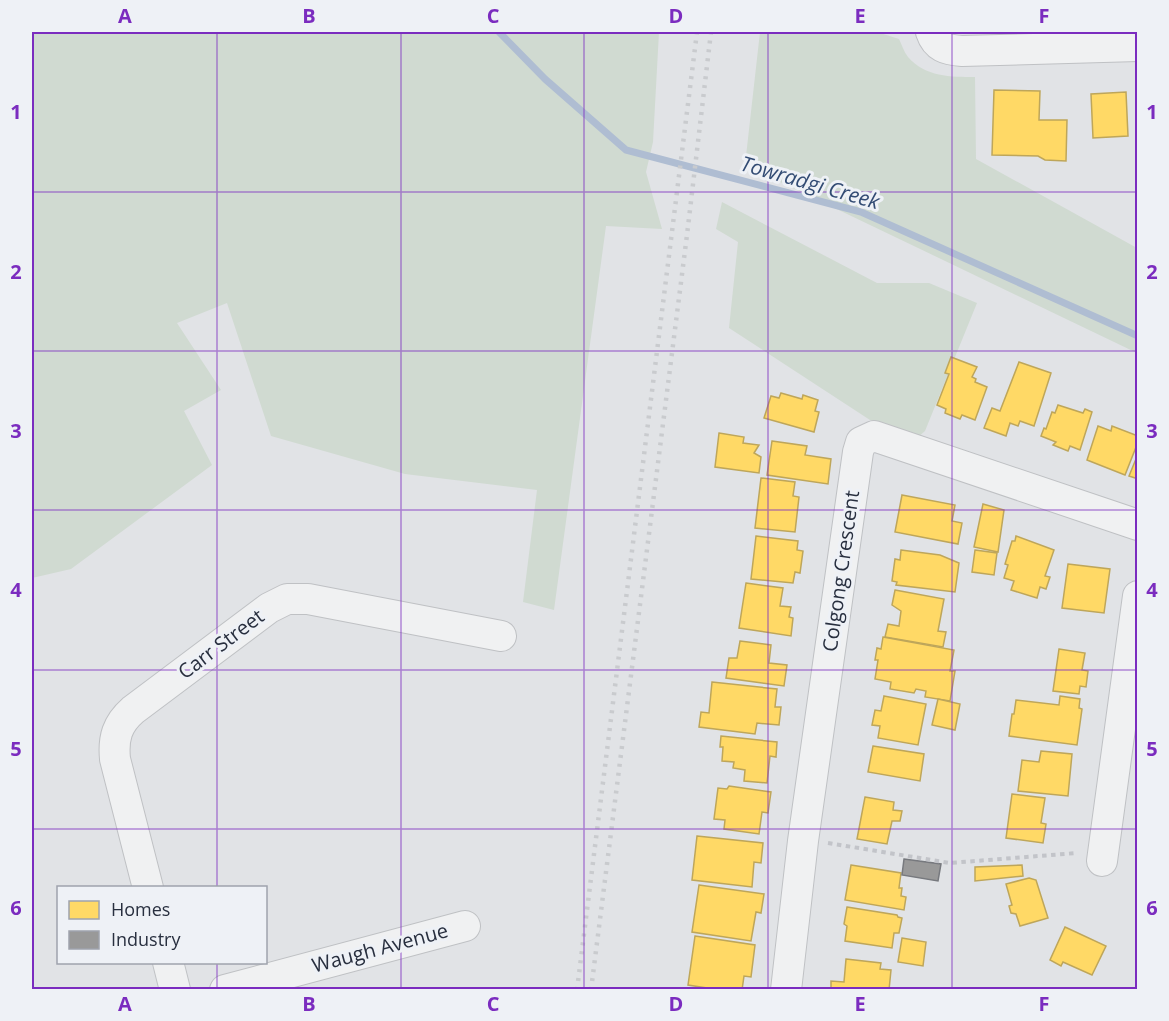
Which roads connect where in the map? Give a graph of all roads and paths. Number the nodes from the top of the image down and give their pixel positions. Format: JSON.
{"nodes":[{"id":1,"x":933,"y":36,"type":"edge"},
{"id":2,"x":1137,"y":46,"type":"edge"},
{"id":3,"x":1137,"y":525,"type":"edge"},
{"id":4,"x":1137,"y":596,"type":"edge"},
{"id":5,"x":501,"y":636,"type":"dead end"},
{"id":6,"x":803,"y":841,"type":"junction"},
{"id":7,"x":1103,"y":855,"type":"joint"},
{"id":8,"x":147,"y":886,"type":"edge"},
{"id":9,"x":465,"y":926,"type":"dead end"},
{"id":10,"x":168,"y":964,"type":"edge"},
{"id":11,"x":175,"y":990,"type":"edge"},
{"id":12,"x":225,"y":990,"type":"edge"},
{"id":13,"x":786,"y":990,"type":"edge"}],
"edges":[{"from":1,"to":2,"type":"street"},
{"from":3,"to":6,"type":"street","name":"Colgong Crescent"},
{"from":4,"to":7,"type":"street"},
{"from":5,"to":8,"type":"street","name":"Carr Street"},
{"from":6,"to":7,"type":"path"},
{"from":6,"to":13,"type":"street","name":"Colgong Crescent"},
{"from":9,"to":12,"type":"street","name":"Waugh Avenue"},
{"from":10,"to":11,"type":"street"}]}
